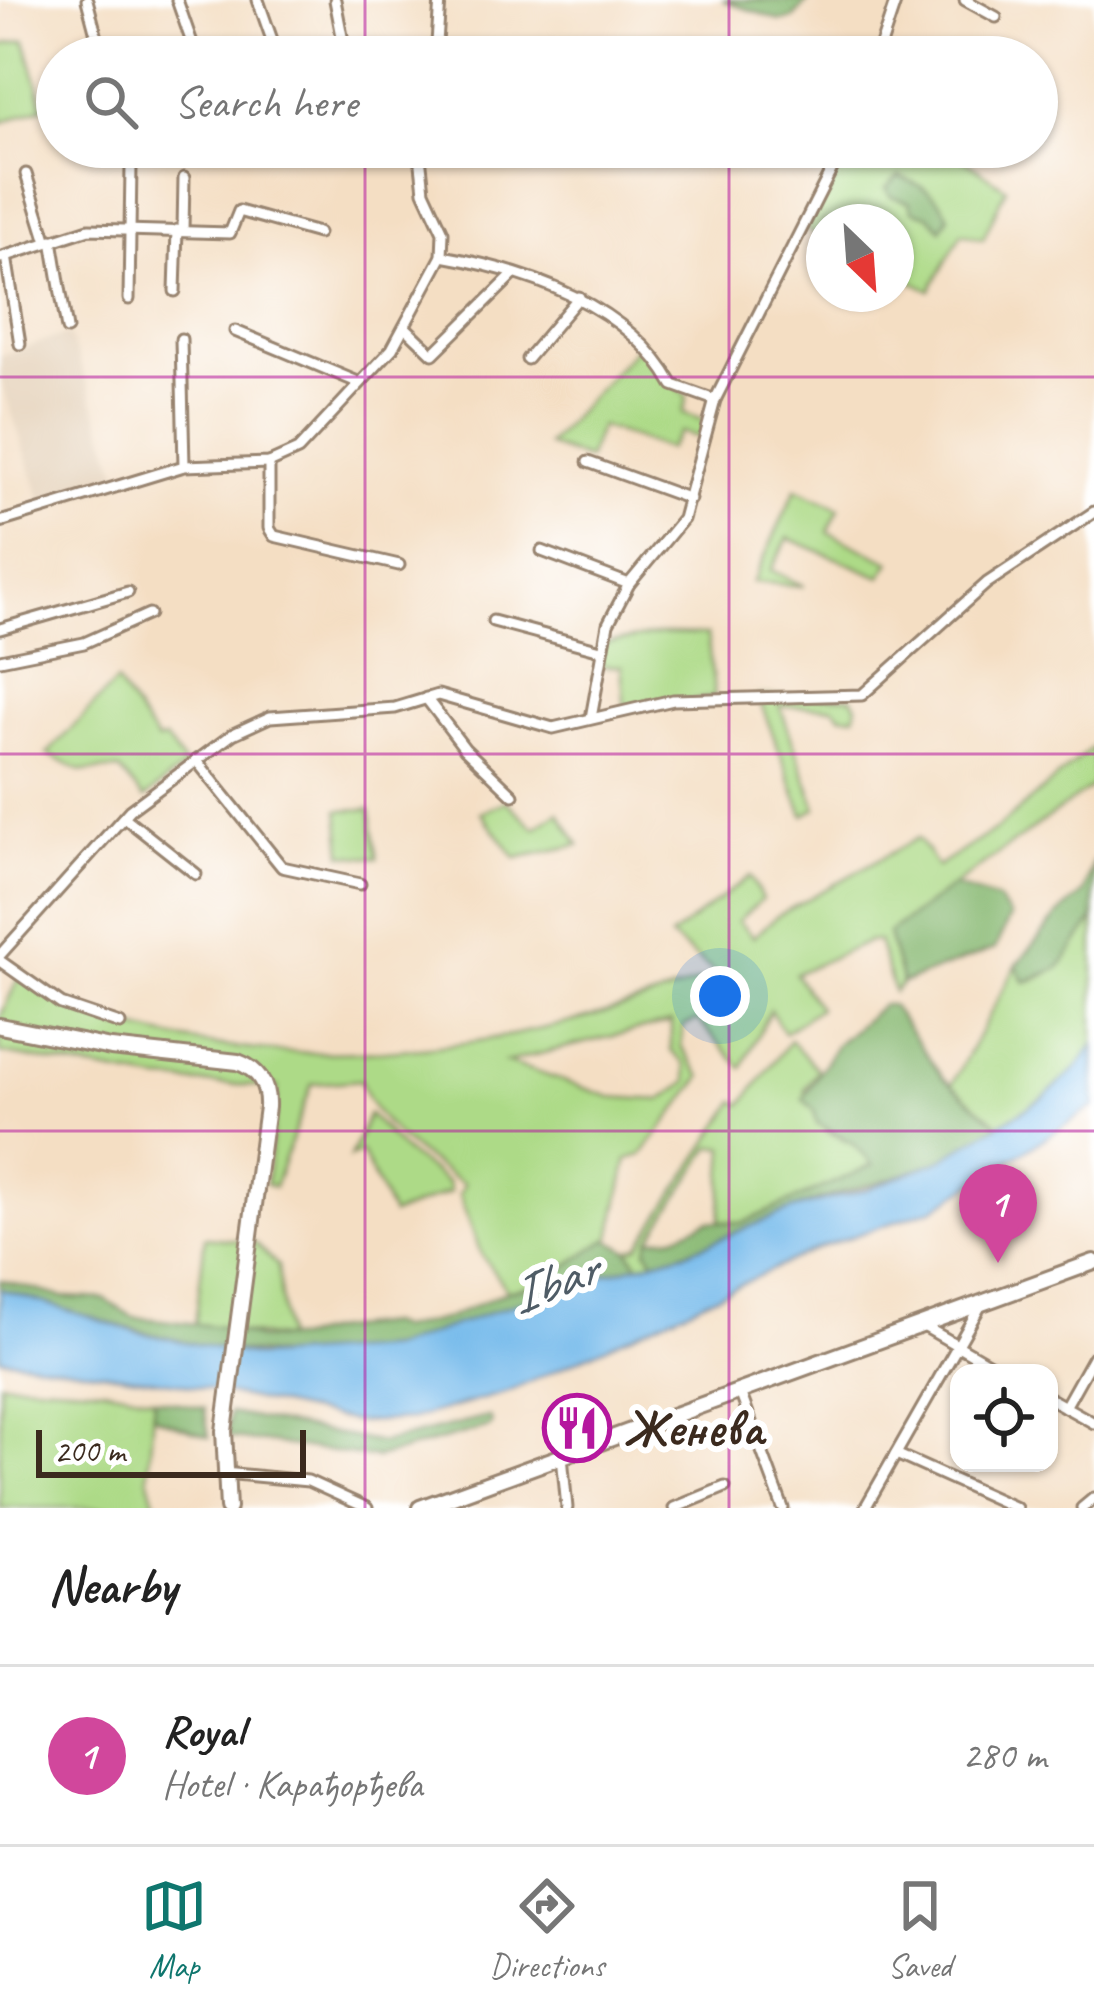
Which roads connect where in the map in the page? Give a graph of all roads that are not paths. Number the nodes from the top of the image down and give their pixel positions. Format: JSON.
{"nodes":[{"id":1,"x":87,"y":0,"type":"edge"},
{"id":2,"x":177,"y":0,"type":"edge"},
{"id":3,"x":258,"y":0,"type":"edge"},
{"id":4,"x":335,"y":0,"type":"edge"},
{"id":5,"x":440,"y":0,"type":"edge"},
{"id":6,"x":896,"y":0,"type":"edge"},
{"id":7,"x":965,"y":0,"type":"edge"},
{"id":8,"x":996,"y":17,"type":"dead end"},
{"id":9,"x":96,"y":36,"type":"edge"},
{"id":10,"x":189,"y":36,"type":"edge"},
{"id":11,"x":271,"y":36,"type":"edge"},
{"id":12,"x":342,"y":36,"type":"edge"},
{"id":13,"x":437,"y":36,"type":"edge"},
{"id":14,"x":884,"y":36,"type":"edge"},
{"id":15,"x":130,"y":168,"type":"edge"},
{"id":16,"x":418,"y":168,"type":"edge"},
{"id":17,"x":832,"y":168,"type":"edge"},
{"id":18,"x":26,"y":174,"type":"dead end"},
{"id":19,"x":184,"y":178,"type":"dead end"},
{"id":20,"x":130,"y":229,"type":"junction"},
{"id":21,"x":180,"y":230,"type":"junction"},
{"id":22,"x":319,"y":232,"type":"dead end"},
{"id":23,"x":49,"y":241,"type":"junction"},
{"id":24,"x":442,"y":256,"type":"junction"},
{"id":25,"x":3,"y":257,"type":"edge"},
{"id":26,"x":513,"y":275,"type":"junction"},
{"id":27,"x":176,"y":291,"type":"dead end"},
{"id":28,"x":579,"y":297,"type":"junction"},
{"id":29,"x":129,"y":298,"type":"dead end"},
{"id":30,"x":406,"y":328,"type":"junction"},
{"id":31,"x":67,"y":329,"type":"dead end"},
{"id":32,"x":236,"y":331,"type":"dead end"},
{"id":33,"x":181,"y":339,"type":"dead end"},
{"id":34,"x":20,"y":344,"type":"dead end"},
{"id":35,"x":526,"y":359,"type":"dead end"},
{"id":36,"x":361,"y":383,"type":"junction"},
{"id":37,"x":715,"y":400,"type":"junction"},
{"id":38,"x":588,"y":462,"type":"dead end"},
{"id":39,"x":268,"y":463,"type":"junction"},
{"id":40,"x":184,"y":466,"type":"junction"},
{"id":41,"x":690,"y":499,"type":"junction"},
{"id":42,"x":1094,"y":512,"type":"edge"},
{"id":43,"x":0,"y":522,"type":"edge"},
{"id":44,"x":542,"y":551,"type":"dead end"},
{"id":45,"x":399,"y":565,"type":"dead end"},
{"id":46,"x":629,"y":584,"type":"junction"},
{"id":47,"x":128,"y":592,"type":"dead end"},
{"id":48,"x":149,"y":614,"type":"dead end"},
{"id":49,"x":493,"y":621,"type":"dead end"},
{"id":50,"x":0,"y":629,"type":"edge"},
{"id":51,"x":601,"y":650,"type":"junction"},
{"id":52,"x":0,"y":660,"type":"edge"},
{"id":53,"x":426,"y":698,"type":"junction"},
{"id":54,"x":591,"y":718,"type":"junction"},
{"id":55,"x":196,"y":760,"type":"junction"},
{"id":56,"x":513,"y":795,"type":"dead end"},
{"id":57,"x":124,"y":817,"type":"junction"},
{"id":58,"x":196,"y":874,"type":"dead end"},
{"id":59,"x":360,"y":884,"type":"dead end"},
{"id":60,"x":0,"y":958,"type":"edge"},
{"id":61,"x":120,"y":1024,"type":"dead end"},
{"id":62,"x":0,"y":1027,"type":"edge"},
{"id":63,"x":1094,"y":1262,"type":"edge"},
{"id":64,"x":982,"y":1304,"type":"junction"},
{"id":65,"x":922,"y":1325,"type":"junction"},
{"id":66,"x":958,"y":1345,"type":"junction"},
{"id":67,"x":1093,"y":1357,"type":"edge"},
{"id":68,"x":990,"y":1364,"type":"edge"},
{"id":69,"x":740,"y":1392,"type":"junction"},
{"id":70,"x":1058,"y":1403,"type":"edge"},
{"id":71,"x":1065,"y":1407,"type":"junction"},
{"id":72,"x":1094,"y":1423,"type":"edge"},
{"id":73,"x":896,"y":1454,"type":"junction"},
{"id":74,"x":562,"y":1456,"type":"junction"},
{"id":75,"x":224,"y":1472,"type":"junction"},
{"id":76,"x":725,"y":1487,"type":"dead end"},
{"id":77,"x":1094,"y":1498,"type":"edge"},
{"id":78,"x":228,"y":1508,"type":"edge"},
{"id":79,"x":367,"y":1508,"type":"edge"},
{"id":80,"x":421,"y":1508,"type":"edge"},
{"id":81,"x":567,"y":1508,"type":"edge"},
{"id":82,"x":674,"y":1508,"type":"edge"},
{"id":83,"x":783,"y":1508,"type":"edge"},
{"id":84,"x":865,"y":1508,"type":"edge"},
{"id":85,"x":1016,"y":1508,"type":"edge"},
{"id":86,"x":1082,"y":1508,"type":"edge"}],
"edges":[{"from":1,"to":9,"type":"street"},
{"from":2,"to":10,"type":"street"},
{"from":3,"to":11,"type":"street"},
{"from":4,"to":12,"type":"street"},
{"from":5,"to":13,"type":"street"},
{"from":6,"to":14,"type":"street"},
{"from":7,"to":8,"type":"street"},
{"from":15,"to":20,"type":"street"},
{"from":16,"to":24,"type":"street"},
{"from":17,"to":37,"type":"street"},
{"from":18,"to":23,"type":"street"},
{"from":19,"to":21,"type":"street"},
{"from":20,"to":21,"type":"street"},
{"from":20,"to":23,"type":"street"},
{"from":20,"to":29,"type":"street"},
{"from":21,"to":22,"type":"street"},
{"from":21,"to":27,"type":"street"},
{"from":23,"to":25,"type":"street"},
{"from":23,"to":31,"type":"street"},
{"from":24,"to":26,"type":"street"},
{"from":24,"to":30,"type":"street"},
{"from":25,"to":34,"type":"street"},
{"from":26,"to":28,"type":"street"},
{"from":26,"to":30,"type":"street"},
{"from":28,"to":35,"type":"street"},
{"from":28,"to":37,"type":"street"},
{"from":30,"to":36,"type":"street"},
{"from":32,"to":36,"type":"street"},
{"from":33,"to":40,"type":"street"},
{"from":36,"to":39,"type":"street"},
{"from":37,"to":41,"type":"street"},
{"from":38,"to":41,"type":"street"},
{"from":39,"to":40,"type":"street"},
{"from":39,"to":45,"type":"street"},
{"from":40,"to":43,"type":"street"},
{"from":41,"to":46,"type":"street"},
{"from":42,"to":54,"type":"street"},
{"from":44,"to":46,"type":"street"},
{"from":46,"to":51,"type":"street"},
{"from":47,"to":50,"type":"street"},
{"from":48,"to":52,"type":"street"},
{"from":49,"to":51,"type":"street"},
{"from":51,"to":54,"type":"street"},
{"from":53,"to":54,"type":"street"},
{"from":53,"to":55,"type":"street"},
{"from":53,"to":56,"type":"street"},
{"from":55,"to":57,"type":"street"},
{"from":55,"to":59,"type":"street"},
{"from":57,"to":58,"type":"street"},
{"from":57,"to":60,"type":"street"},
{"from":60,"to":61,"type":"street"},
{"from":62,"to":75,"type":"street"},
{"from":63,"to":64,"type":"street"},
{"from":64,"to":65,"type":"street"},
{"from":64,"to":66,"type":"street"},
{"from":65,"to":66,"type":"street"},
{"from":65,"to":69,"type":"street"},
{"from":66,"to":68,"type":"street"},
{"from":66,"to":73,"type":"street"},
{"from":67,"to":71,"type":"street"},
{"from":69,"to":74,"type":"street"},
{"from":69,"to":83,"type":"street"},
{"from":70,"to":71,"type":"street"},
{"from":71,"to":72,"type":"street"},
{"from":73,"to":84,"type":"street"},
{"from":73,"to":85,"type":"street"},
{"from":74,"to":80,"type":"street"},
{"from":74,"to":81,"type":"street"},
{"from":75,"to":78,"type":"street"},
{"from":75,"to":79,"type":"street"},
{"from":76,"to":82,"type":"street"},
{"from":77,"to":86,"type":"street"}]}
